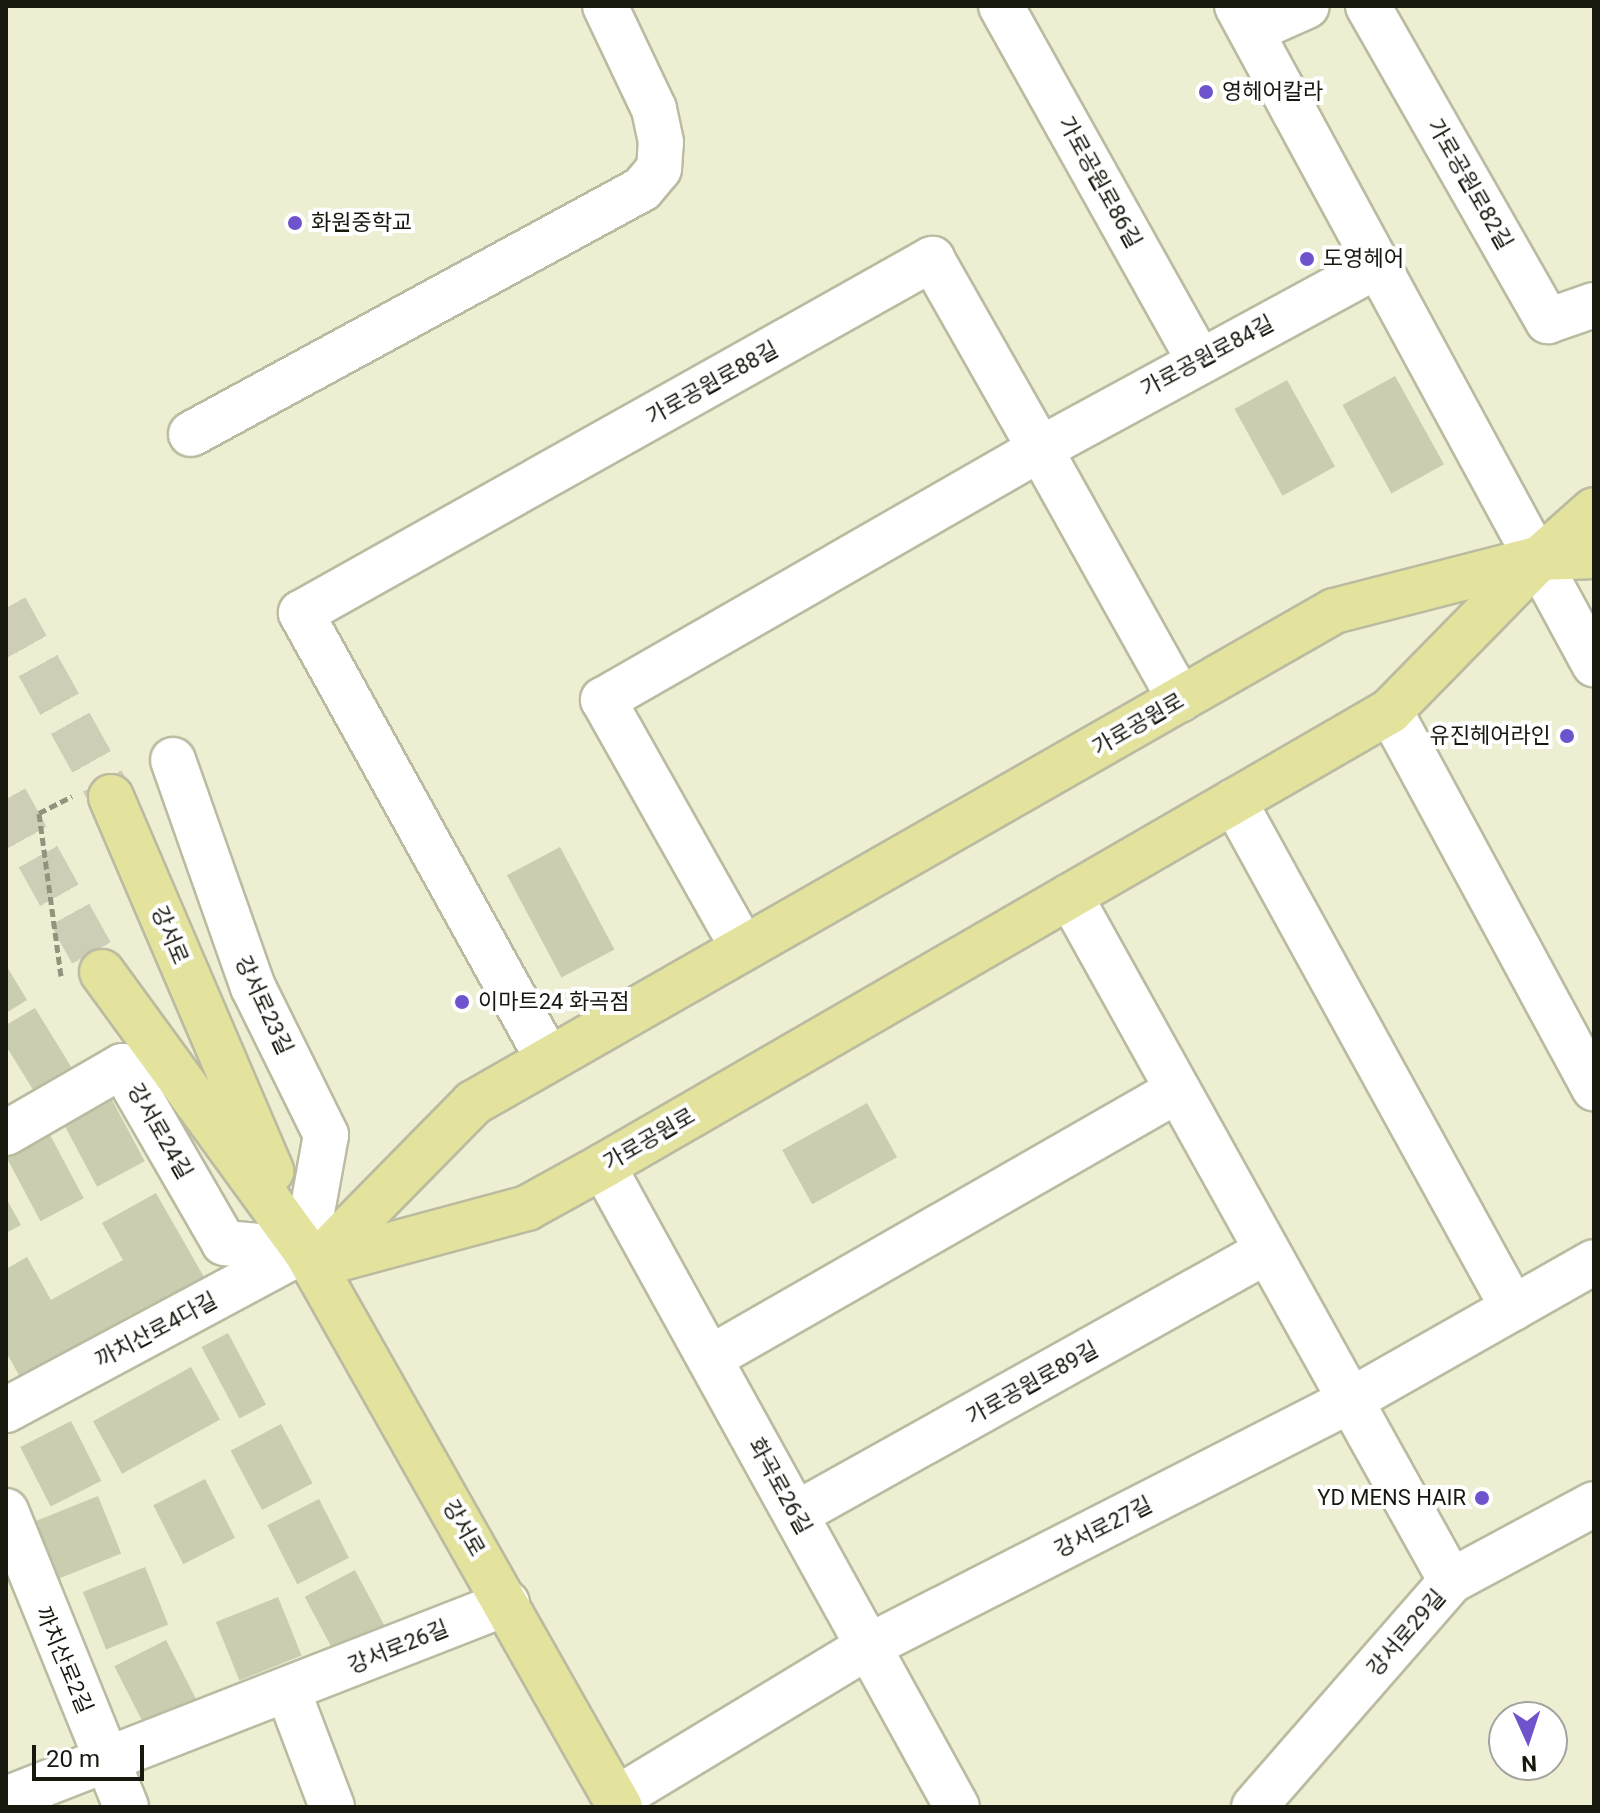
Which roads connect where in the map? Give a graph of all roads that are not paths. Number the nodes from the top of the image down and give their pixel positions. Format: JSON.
{"nodes":[{"id":1,"x":605,"y":6,"type":"edge"},
{"id":2,"x":1001,"y":6,"type":"edge"},
{"id":3,"x":1307,"y":6,"type":"edge"},
{"id":4,"x":1368,"y":6,"type":"edge"},
{"id":5,"x":1244,"y":19,"type":"edge"},
{"id":6,"x":1375,"y":267,"type":"junction"},
{"id":7,"x":1594,"y":305,"type":"edge"},
{"id":8,"x":1198,"y":359,"type":"junction"},
{"id":9,"x":191,"y":434,"type":"dead end"},
{"id":10,"x":1040,"y":449,"type":"junction"},
{"id":11,"x":1594,"y":510,"type":"edge"},
{"id":12,"x":1594,"y":556,"type":"edge"},
{"id":13,"x":1540,"y":558,"type":"junction"},
{"id":14,"x":1594,"y":664,"type":"edge"},
{"id":15,"x":1180,"y":700,"type":"junction"},
{"id":16,"x":1390,"y":711,"type":"junction"},
{"id":17,"x":173,"y":760,"type":"dead end"},
{"id":18,"x":96,"y":794,"type":"tunnel mouth"},
{"id":19,"x":1234,"y":801,"type":"junction"},
{"id":20,"x":1070,"y":896,"type":"junction"},
{"id":21,"x":743,"y":948,"type":"junction"},
{"id":22,"x":86,"y":981,"type":"tunnel mouth"},
{"id":23,"x":548,"y":1059,"type":"junction"},
{"id":24,"x":1594,"y":1088,"type":"edge"},
{"id":25,"x":1178,"y":1090,"type":"junction"},
{"id":26,"x":6,"y":1133,"type":"edge"},
{"id":27,"x":603,"y":1166,"type":"junction"},
{"id":28,"x":1267,"y":1251,"type":"junction"},
{"id":29,"x":309,"y":1258,"type":"junction"},
{"id":30,"x":1594,"y":1262,"type":"edge"},
{"id":31,"x":1513,"y":1308,"type":"junction"},
{"id":32,"x":710,"y":1358,"type":"junction"},
{"id":33,"x":1351,"y":1400,"type":"junction"},
{"id":34,"x":6,"y":1410,"type":"edge"},
{"id":35,"x":1594,"y":1504,"type":"edge"},
{"id":36,"x":6,"y":1511,"type":"edge"},
{"id":37,"x":796,"y":1514,"type":"junction"},
{"id":38,"x":1451,"y":1581,"type":"junction"},
{"id":39,"x":507,"y":1603,"type":"junction"},
{"id":40,"x":869,"y":1646,"type":"junction"},
{"id":41,"x":288,"y":1691,"type":"junction"},
{"id":42,"x":108,"y":1762,"type":"junction"},
{"id":43,"x":6,"y":1799,"type":"edge"},
{"id":44,"x":618,"y":1803,"type":"edge"},
{"id":45,"x":126,"y":1807,"type":"edge"},
{"id":46,"x":332,"y":1807,"type":"edge"},
{"id":47,"x":957,"y":1807,"type":"edge"},
{"id":48,"x":1254,"y":1807,"type":"edge"}],
"edges":[{"from":1,"to":9,"type":"street"},
{"from":2,"to":8,"type":"street","name":"가로공원로86길"},
{"from":3,"to":5,"type":"street"},
{"from":4,"to":7,"type":"street","name":"가로공원로82길"},
{"from":5,"to":6,"type":"street"},
{"from":6,"to":8,"type":"street","name":"가로공원로84길"},
{"from":6,"to":13,"type":"street"},
{"from":8,"to":10,"type":"street","name":"가로공원로84길"},
{"from":10,"to":15,"type":"street","name":"가로공원로88길"},
{"from":10,"to":21,"type":"street"},
{"from":10,"to":23,"type":"street","name":"가로공원로88길"},
{"from":11,"to":13,"type":"main road","name":"가로공원로"},
{"from":12,"to":13,"type":"main road","name":"가로공원로"},
{"from":13,"to":14,"type":"street"},
{"from":13,"to":15,"type":"main road","name":"가로공원로"},
{"from":13,"to":16,"type":"main road","name":"가로공원로"},
{"from":15,"to":21,"type":"main road","name":"가로공원로"},
{"from":16,"to":19,"type":"main road","name":"가로공원로"},
{"from":16,"to":24,"type":"street"},
{"from":17,"to":29,"type":"street","name":"강서로23길"},
{"from":18,"to":29,"type":"main road","name":"강서로"},
{"from":19,"to":20,"type":"main road","name":"가로공원로"},
{"from":19,"to":31,"type":"street"},
{"from":20,"to":25,"type":"street"},
{"from":20,"to":27,"type":"main road","name":"가로공원로"},
{"from":21,"to":23,"type":"main road","name":"가로공원로"},
{"from":22,"to":29,"type":"main road","name":"강서로"},
{"from":23,"to":29,"type":"main road","name":"가로공원로"},
{"from":25,"to":28,"type":"street"},
{"from":25,"to":32,"type":"street"},
{"from":26,"to":29,"type":"street","name":"강서로24길"},
{"from":27,"to":29,"type":"main road","name":"가로공원로"},
{"from":27,"to":32,"type":"street","name":"화곡로26길"},
{"from":28,"to":33,"type":"street"},
{"from":28,"to":37,"type":"street","name":"가로공원로89길"},
{"from":29,"to":34,"type":"street","name":"까치산로4다길"},
{"from":29,"to":39,"type":"main road","name":"강서로"},
{"from":30,"to":31,"type":"street","name":"강서로27길"},
{"from":31,"to":33,"type":"street","name":"강서로27길"},
{"from":32,"to":37,"type":"street","name":"화곡로26길"},
{"from":33,"to":38,"type":"street"},
{"from":33,"to":40,"type":"street","name":"강서로27길"},
{"from":35,"to":38,"type":"street","name":"강서로29길"},
{"from":36,"to":42,"type":"street","name":"까치산로2길"},
{"from":37,"to":40,"type":"street","name":"화곡로26길"},
{"from":38,"to":48,"type":"street","name":"강서로29길"},
{"from":39,"to":41,"type":"street","name":"강서로26길"},
{"from":39,"to":44,"type":"main road","name":"강서로"},
{"from":40,"to":44,"type":"street","name":"강서로27길"},
{"from":40,"to":47,"type":"street","name":"화곡로26길"},
{"from":41,"to":42,"type":"street","name":"강서로26길"},
{"from":41,"to":46,"type":"street"},
{"from":42,"to":43,"type":"street","name":"강서로26길"},
{"from":42,"to":45,"type":"street","name":"까치산로2길"}]}
